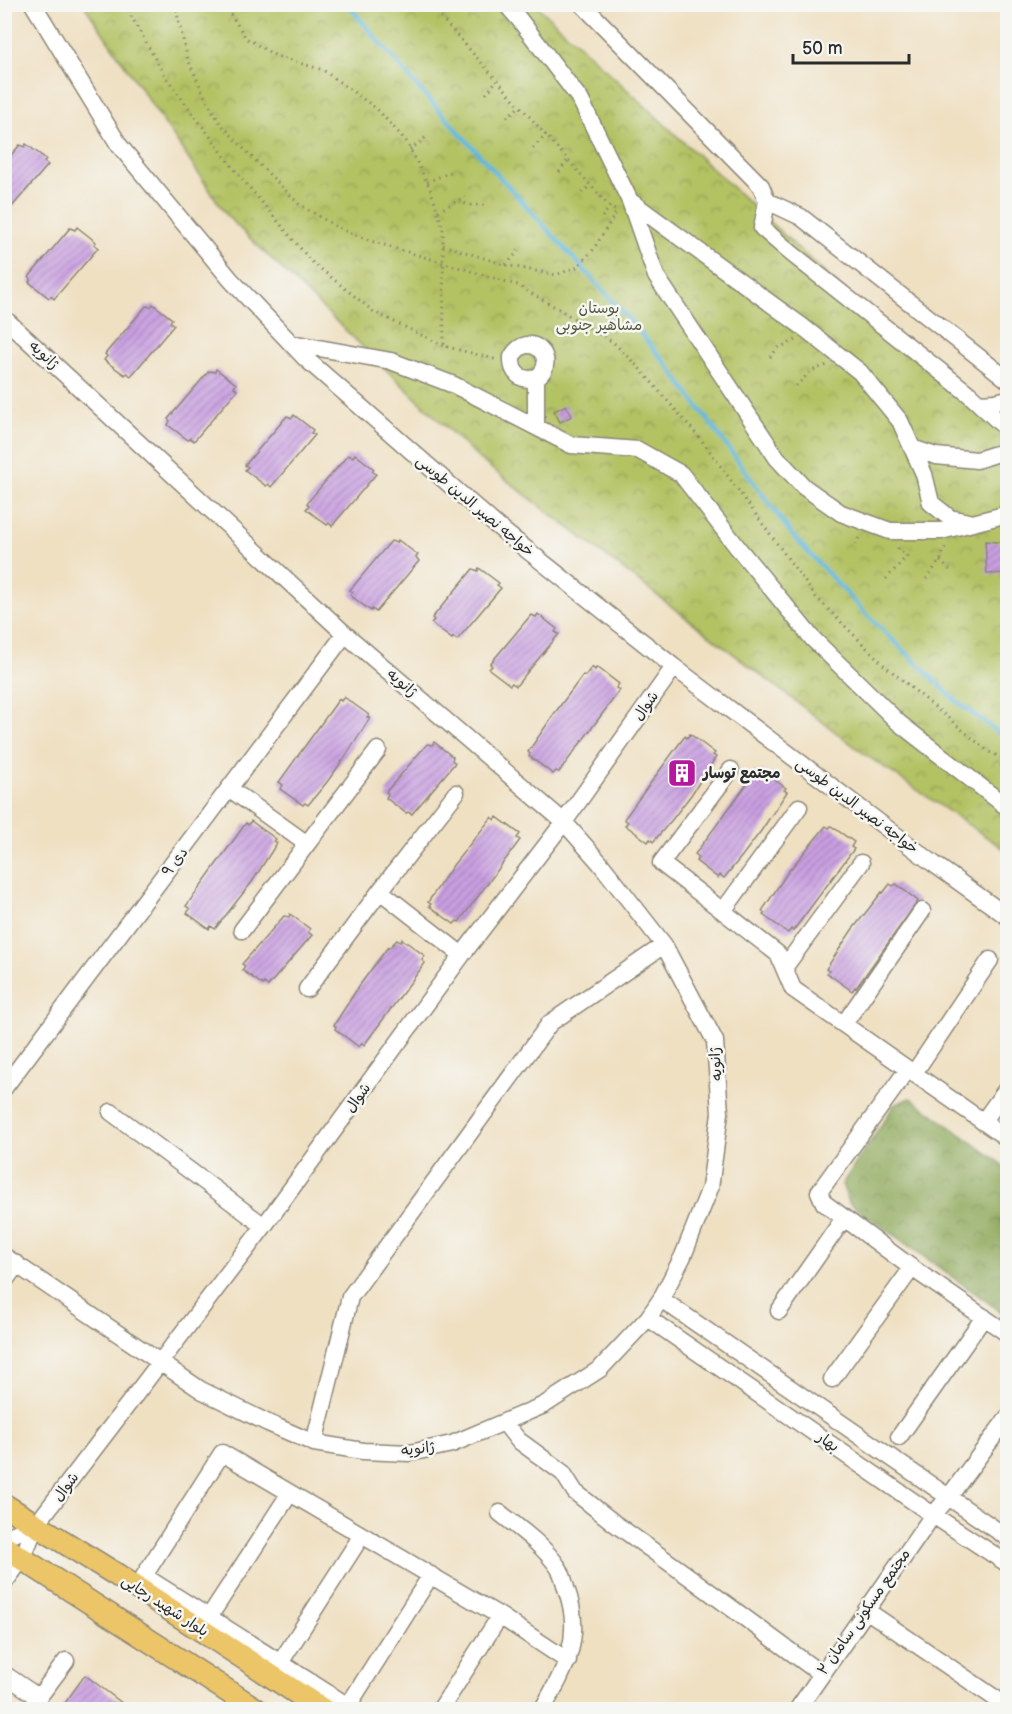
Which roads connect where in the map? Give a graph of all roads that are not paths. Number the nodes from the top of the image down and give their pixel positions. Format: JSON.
{"nodes":[{"id":1,"x":33,"y":4,"type":"edge"},
{"id":2,"x":506,"y":4,"type":"edge"},
{"id":3,"x":582,"y":4,"type":"edge"},
{"id":4,"x":767,"y":201,"type":"junction"},
{"id":5,"x":623,"y":206,"type":"junction"},
{"id":6,"x":4,"y":318,"type":"edge"},
{"id":7,"x":291,"y":343,"type":"junction"},
{"id":8,"x":536,"y":378,"type":"junction"},
{"id":9,"x":1008,"y":380,"type":"edge"},
{"id":10,"x":1008,"y":399,"type":"edge"},
{"id":11,"x":979,"y":403,"type":"junction"},
{"id":12,"x":536,"y":426,"type":"junction"},
{"id":13,"x":1008,"y":430,"type":"edge"},
{"id":14,"x":1008,"y":438,"type":"edge"},
{"id":15,"x":912,"y":448,"type":"junction"},
{"id":16,"x":1008,"y":514,"type":"edge"},
{"id":17,"x":973,"y":523,"type":"junction"},
{"id":18,"x":345,"y":634,"type":"junction"},
{"id":19,"x":674,"y":667,"type":"junction"},
{"id":20,"x":378,"y":750,"type":"dead end"},
{"id":21,"x":731,"y":770,"type":"dead end"},
{"id":22,"x":230,"y":789,"type":"junction"},
{"id":23,"x":456,"y":793,"type":"dead end"},
{"id":24,"x":799,"y":807,"type":"dead end"},
{"id":25,"x":1008,"y":808,"type":"edge"},
{"id":26,"x":564,"y":822,"type":"junction"},
{"id":27,"x":307,"y":844,"type":"junction"},
{"id":28,"x":861,"y":863,"type":"dead end"},
{"id":29,"x":380,"y":891,"type":"junction"},
{"id":30,"x":723,"y":911,"type":"junction"},
{"id":31,"x":922,"y":911,"type":"dead end"},
{"id":32,"x":1008,"y":917,"type":"edge"},
{"id":33,"x":242,"y":930,"type":"dead end"},
{"id":34,"x":664,"y":945,"type":"junction"},
{"id":35,"x":462,"y":955,"type":"junction"},
{"id":36,"x":990,"y":960,"type":"dead end"},
{"id":37,"x":784,"y":968,"type":"junction"},
{"id":38,"x":307,"y":989,"type":"dead end"},
{"id":39,"x":844,"y":1024,"type":"junction"},
{"id":40,"x":911,"y":1071,"type":"junction"},
{"id":41,"x":1008,"y":1087,"type":"edge"},
{"id":42,"x":4,"y":1088,"type":"edge"},
{"id":43,"x":111,"y":1112,"type":"dead end"},
{"id":44,"x":983,"y":1122,"type":"junction"},
{"id":45,"x":1008,"y":1139,"type":"edge"},
{"id":46,"x":844,"y":1218,"type":"junction"},
{"id":47,"x":264,"y":1226,"type":"junction"},
{"id":48,"x":11,"y":1260,"type":"edge"},
{"id":49,"x":912,"y":1268,"type":"junction"},
{"id":50,"x":4,"y":1282,"type":"edge"},
{"id":51,"x":661,"y":1299,"type":"junction"},
{"id":52,"x":779,"y":1311,"type":"dead end"},
{"id":53,"x":984,"y":1317,"type":"junction"},
{"id":54,"x":648,"y":1318,"type":"junction"},
{"id":55,"x":1008,"y":1334,"type":"edge"},
{"id":56,"x":160,"y":1362,"type":"junction"},
{"id":57,"x":832,"y":1379,"type":"dead end"},
{"id":58,"x":1008,"y":1417,"type":"edge"},
{"id":59,"x":504,"y":1422,"type":"junction"},
{"id":60,"x":899,"y":1437,"type":"dead end"},
{"id":61,"x":314,"y":1443,"type":"junction"},
{"id":62,"x":290,"y":1493,"type":"junction"},
{"id":63,"x":948,"y":1498,"type":"junction"},
{"id":64,"x":4,"y":1505,"type":"edge"},
{"id":65,"x":501,"y":1513,"type":"dead end"},
{"id":66,"x":933,"y":1515,"type":"junction"},
{"id":67,"x":36,"y":1525,"type":"junction"},
{"id":68,"x":362,"y":1535,"type":"junction"},
{"id":69,"x":4,"y":1538,"type":"edge"},
{"id":70,"x":1008,"y":1538,"type":"edge"},
{"id":71,"x":13,"y":1553,"type":"edge"},
{"id":72,"x":1008,"y":1564,"type":"edge"},
{"id":73,"x":431,"y":1575,"type":"junction"},
{"id":74,"x":4,"y":1583,"type":"edge"},
{"id":75,"x":866,"y":1610,"type":"junction"},
{"id":76,"x":500,"y":1616,"type":"junction"},
{"id":77,"x":208,"y":1617,"type":"junction"},
{"id":78,"x":66,"y":1661,"type":"dead end"},
{"id":79,"x":568,"y":1661,"type":"junction"},
{"id":80,"x":280,"y":1663,"type":"junction"},
{"id":81,"x":4,"y":1674,"type":"edge"},
{"id":82,"x":821,"y":1674,"type":"junction"},
{"id":83,"x":34,"y":1703,"type":"edge"},
{"id":84,"x":1008,"y":1707,"type":"edge"},
{"id":85,"x":257,"y":1710,"type":"edge"},
{"id":86,"x":323,"y":1710,"type":"edge"},
{"id":87,"x":440,"y":1710,"type":"edge"},
{"id":88,"x":542,"y":1710,"type":"edge"},
{"id":89,"x":797,"y":1710,"type":"edge"}],
"edges":[{"from":1,"to":7,"type":"street","name":"خواجه نصیر الدین طوسی"},
{"from":2,"to":5,"type":"street"},
{"from":3,"to":4,"type":"street"},
{"from":4,"to":9,"type":"street"},
{"from":4,"to":11,"type":"street"},
{"from":5,"to":15,"type":"street"},
{"from":5,"to":17,"type":"street"},
{"from":6,"to":18,"type":"street","name":"ژانویه"},
{"from":7,"to":12,"type":"street"},
{"from":7,"to":19,"type":"street","name":"خواجه نصیر الدین طوسی"},
{"from":8,"to":8,"type":"street"},
{"from":8,"to":12,"type":"street"},
{"from":10,"to":11,"type":"street"},
{"from":11,"to":13,"type":"street"},
{"from":12,"to":25,"type":"street"},
{"from":14,"to":15,"type":"street"},
{"from":15,"to":17,"type":"street"},
{"from":16,"to":17,"type":"street"},
{"from":18,"to":22,"type":"street","name":"۹ دی"},
{"from":18,"to":26,"type":"street","name":"ژانویه"},
{"from":19,"to":26,"type":"street","name":"شوال"},
{"from":19,"to":32,"type":"street","name":"خواجه نصیر الدین طوسی"},
{"from":20,"to":27,"type":"street"},
{"from":21,"to":30,"type":"street"},
{"from":22,"to":27,"type":"street"},
{"from":22,"to":42,"type":"street","name":"۹ دی"},
{"from":23,"to":29,"type":"street"},
{"from":24,"to":30,"type":"street"},
{"from":26,"to":34,"type":"street","name":"ژانویه"},
{"from":26,"to":35,"type":"street","name":"شوال"},
{"from":27,"to":33,"type":"street"},
{"from":28,"to":37,"type":"street"},
{"from":29,"to":35,"type":"street"},
{"from":29,"to":38,"type":"street"},
{"from":30,"to":37,"type":"street"},
{"from":31,"to":39,"type":"street"},
{"from":34,"to":51,"type":"street","name":"ژانویه"},
{"from":34,"to":61,"type":"street"},
{"from":35,"to":47,"type":"street","name":"شوال"},
{"from":36,"to":40,"type":"street"},
{"from":37,"to":39,"type":"street"},
{"from":39,"to":40,"type":"street"},
{"from":40,"to":44,"type":"street"},
{"from":40,"to":46,"type":"street"},
{"from":41,"to":44,"type":"street"},
{"from":43,"to":47,"type":"street"},
{"from":44,"to":45,"type":"street"},
{"from":46,"to":49,"type":"street"},
{"from":46,"to":52,"type":"street"},
{"from":47,"to":56,"type":"street","name":"شوال"},
{"from":48,"to":50,"type":"street"},
{"from":48,"to":56,"type":"street","name":"ژانویه"},
{"from":49,"to":53,"type":"street"},
{"from":49,"to":57,"type":"street"},
{"from":51,"to":54,"type":"street","name":"ژانویه"},
{"from":51,"to":63,"type":"street","name":"بهار"},
{"from":53,"to":55,"type":"street"},
{"from":53,"to":60,"type":"street"},
{"from":54,"to":59,"type":"street","name":"ژانویه"},
{"from":54,"to":66,"type":"street","name":"بهار"},
{"from":56,"to":61,"type":"street","name":"ژانویه"},
{"from":56,"to":67,"type":"street","name":"شوال"},
{"from":58,"to":63,"type":"street","name":"مجتمع مسکونی سامان ۲"},
{"from":59,"to":61,"type":"street","name":"ژانویه"},
{"from":59,"to":82,"type":"street"},
{"from":62,"to":68,"type":"street"},
{"from":62,"to":77,"type":"street"},
{"from":62,"to":77,"type":"street"},
{"from":63,"to":66,"type":"street","name":"مجتمع مسکونی سامان ۲"},
{"from":63,"to":70,"type":"street","name":"بهار"},
{"from":64,"to":67,"type":"main road","name":"بلوار شهید رجایی"},
{"from":65,"to":79,"type":"street"},
{"from":66,"to":72,"type":"street","name":"بهار"},
{"from":66,"to":75,"type":"street","name":"مجتمع مسکونی سامان ۲"},
{"from":67,"to":69,"type":"street"},
{"from":67,"to":71,"type":"street","name":"شوال"},
{"from":67,"to":86,"type":"main road","name":"بلوار شهید رجایی"},
{"from":68,"to":73,"type":"street"},
{"from":68,"to":80,"type":"street"},
{"from":71,"to":74,"type":"street","name":"شوال"},
{"from":71,"to":85,"type":"main road"},
{"from":73,"to":76,"type":"street"},
{"from":73,"to":80,"type":"street"},
{"from":75,"to":82,"type":"street","name":"مجتمع مسکونی سامان ۲"},
{"from":75,"to":84,"type":"street"},
{"from":76,"to":79,"type":"street"},
{"from":76,"to":87,"type":"street"},
{"from":77,"to":80,"type":"street"},
{"from":78,"to":83,"type":"street"},
{"from":79,"to":88,"type":"street"},
{"from":81,"to":83,"type":"street"},
{"from":82,"to":89,"type":"street","name":"مجتمع مسکونی سامان ۲"}]}
